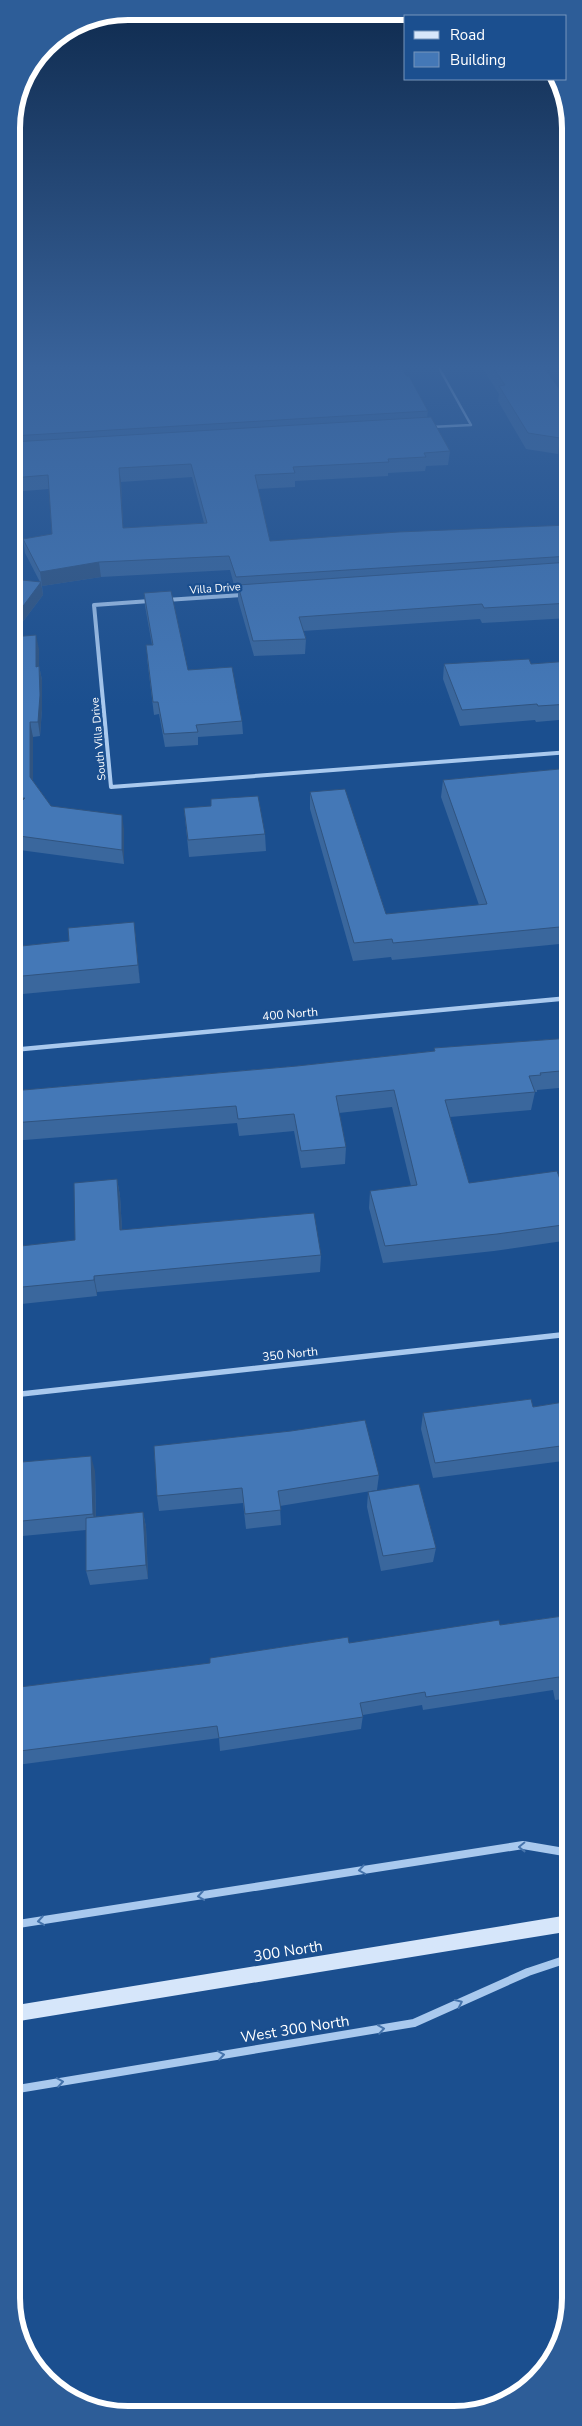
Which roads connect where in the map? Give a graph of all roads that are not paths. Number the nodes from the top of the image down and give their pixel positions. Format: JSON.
{"nodes":[{"id":1,"x":243,"y":595,"type":"edge"},
{"id":2,"x":153,"y":601,"type":"edge"},
{"id":3,"x":163,"y":601,"type":"edge"},
{"id":4,"x":562,"y":753,"type":"edge"},
{"id":5,"x":562,"y":999,"type":"edge"},
{"id":6,"x":20,"y":1049,"type":"edge"},
{"id":7,"x":562,"y":1335,"type":"edge"},
{"id":8,"x":20,"y":1394,"type":"edge"},
{"id":9,"x":562,"y":1852,"type":"edge"},
{"id":10,"x":20,"y":1924,"type":"edge"},
{"id":11,"x":562,"y":1924,"type":"edge"},
{"id":12,"x":562,"y":1961,"type":"edge"},
{"id":13,"x":20,"y":2013,"type":"edge"},
{"id":14,"x":20,"y":2089,"type":"edge"}],
"edges":[{"from":1,"to":3,"type":"street","name":"Villa Drive"},
{"from":2,"to":4,"type":"street","name":"South Villa Drive"},
{"from":5,"to":6,"type":"street","name":"400 North"},
{"from":7,"to":8,"type":"street","name":"350 North"},
{"from":9,"to":10,"type":"street","one_way":true},
{"from":11,"to":13,"type":"main road","name":"300 North"},
{"from":14,"to":12,"type":"street","name":"West 300 North","one_way":true}]}
